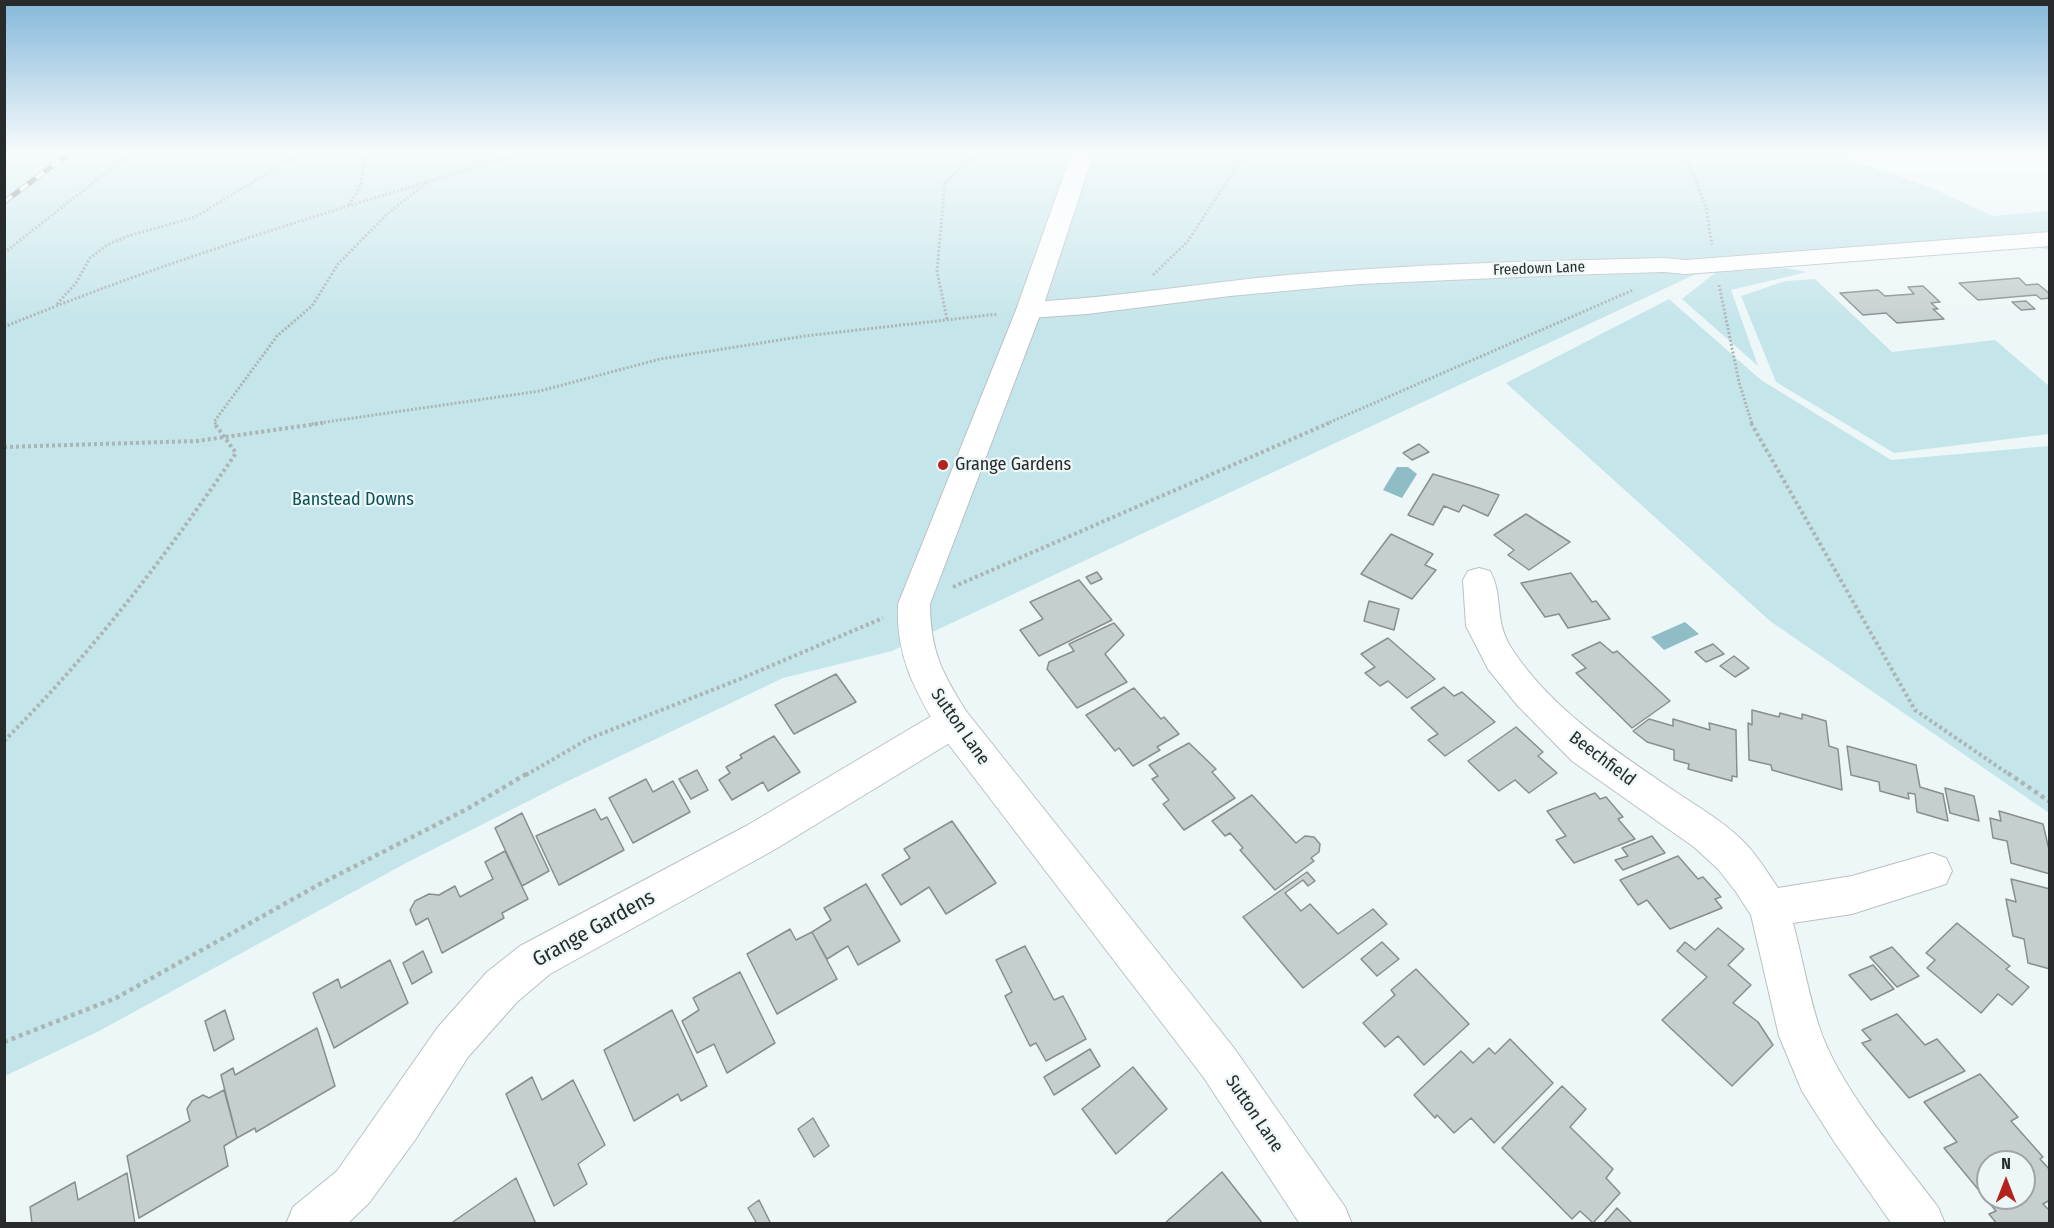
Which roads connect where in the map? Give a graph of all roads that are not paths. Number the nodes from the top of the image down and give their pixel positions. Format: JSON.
{"nodes":[{"id":1,"x":1063,"y":209,"type":"edge"},
{"id":2,"x":2049,"y":239,"type":"edge"},
{"id":3,"x":1029,"y":310,"type":"junction"},
{"id":4,"x":1479,"y":580,"type":"dead end"},
{"id":5,"x":953,"y":722,"type":"junction"},
{"id":6,"x":1932,"y":871,"type":"dead end"},
{"id":7,"x":1769,"y":908,"type":"junction"},
{"id":8,"x":309,"y":1224,"type":"edge"},
{"id":9,"x":1328,"y":1224,"type":"edge"},
{"id":10,"x":1921,"y":1224,"type":"edge"}],
"edges":[{"from":1,"to":3,"type":"street","name":"Sutton Lane"},
{"from":2,"to":3,"type":"street","name":"Freedown Lane"},
{"from":3,"to":5,"type":"street","name":"Sutton Lane"},
{"from":4,"to":7,"type":"street","name":"Beechfield"},
{"from":5,"to":8,"type":"street","name":"Grange Gardens"},
{"from":5,"to":9,"type":"street","name":"Sutton Lane"},
{"from":6,"to":7,"type":"street"},
{"from":7,"to":10,"type":"street","name":"Beechfield"}]}
